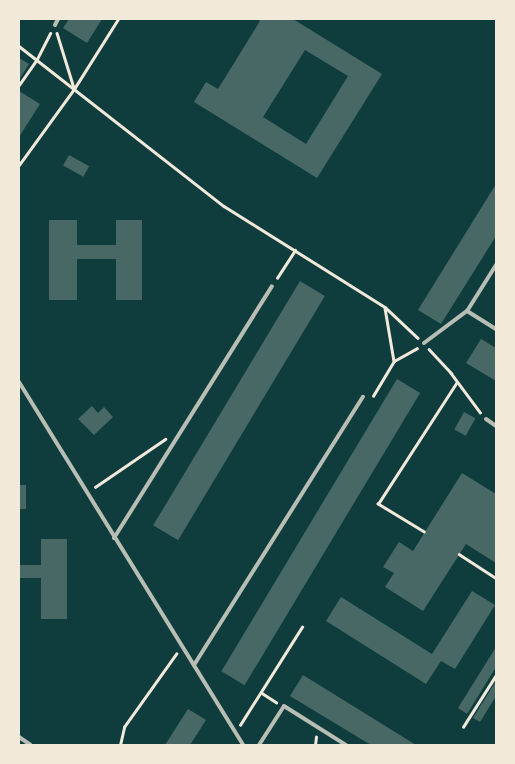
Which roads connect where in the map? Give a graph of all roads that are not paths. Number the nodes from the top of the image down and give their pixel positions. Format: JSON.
{"nodes":[{"id":1,"x":58,"y":19,"type":"edge"},
{"id":2,"x":55,"y":25,"type":"road end"},
{"id":3,"x":496,"y":265,"type":"edge"},
{"id":4,"x":272,"y":286,"type":"road end"},
{"id":5,"x":467,"y":311,"type":"junction"},
{"id":6,"x":496,"y":329,"type":"edge"},
{"id":7,"x":424,"y":343,"type":"road end"},
{"id":8,"x":19,"y":382,"type":"edge"},
{"id":9,"x":363,"y":397,"type":"road end"},
{"id":10,"x":486,"y":420,"type":"road end"},
{"id":11,"x":496,"y":426,"type":"edge"},
{"id":12,"x":114,"y":538,"type":"junction"},
{"id":13,"x":194,"y":665,"type":"junction"},
{"id":14,"x":19,"y":737,"type":"edge"},
{"id":15,"x":31,"y":745,"type":"edge"},
{"id":16,"x":243,"y":745,"type":"edge"},
{"id":17,"x":260,"y":745,"type":"edge"},
{"id":18,"x":346,"y":745,"type":"edge"}],
"edges":[{"from":1,"to":2,"type":"lane"},
{"from":3,"to":5,"type":"lane"},
{"from":4,"to":12,"type":"lane"},
{"from":5,"to":6,"type":"lane"},
{"from":5,"to":7,"type":"lane"},
{"from":8,"to":12,"type":"lane"},
{"from":9,"to":13,"type":"lane"},
{"from":10,"to":11,"type":"lane"},
{"from":12,"to":13,"type":"lane"},
{"from":13,"to":16,"type":"lane"},
{"from":14,"to":15,"type":"lane"},
{"from":17,"to":18,"type":"lane"}]}
